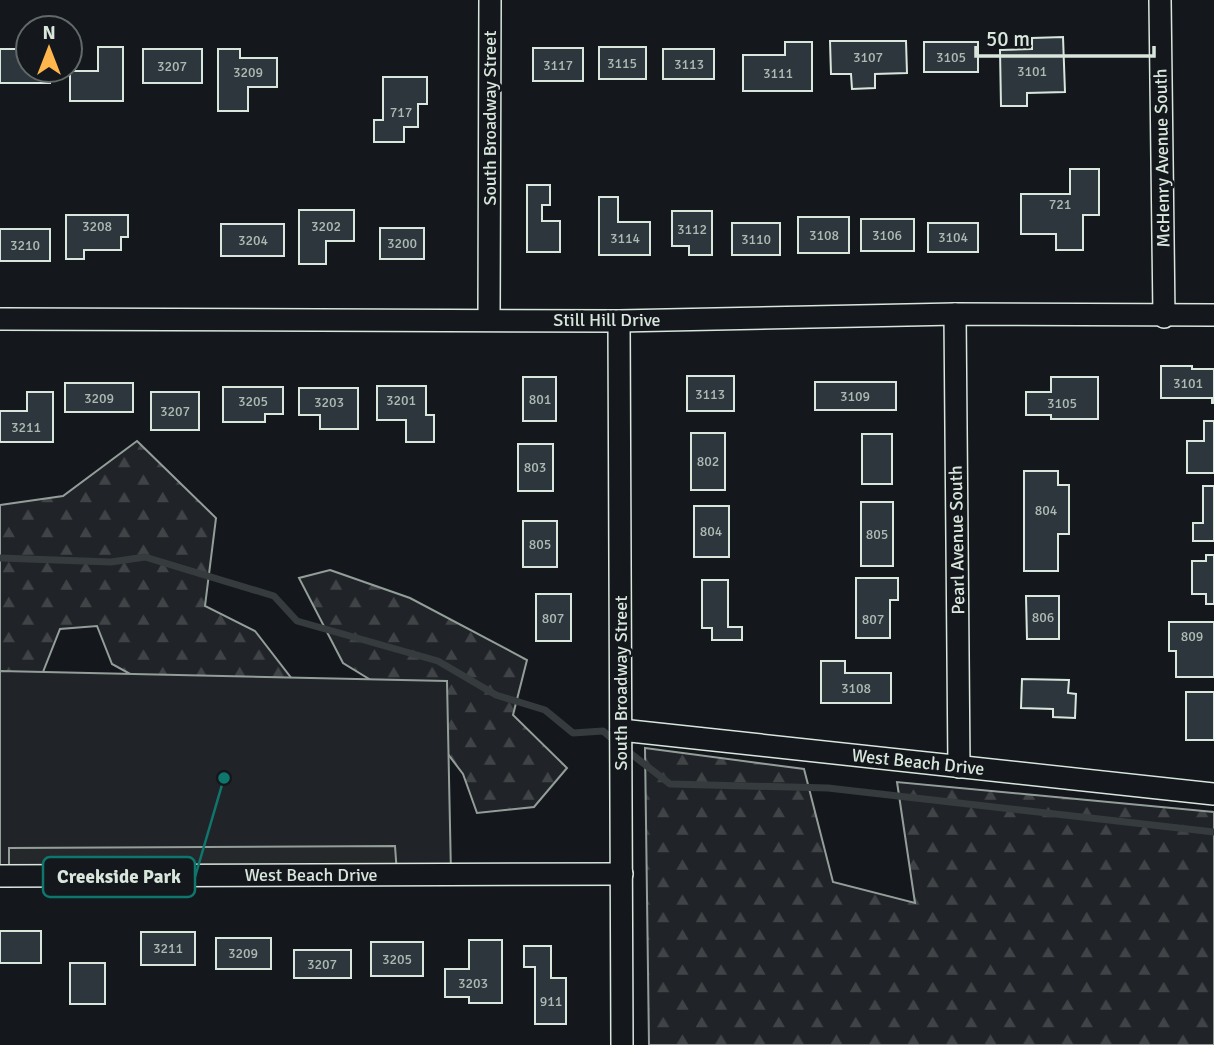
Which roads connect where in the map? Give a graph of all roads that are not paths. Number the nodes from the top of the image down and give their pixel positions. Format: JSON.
{"nodes":[{"id":1,"x":490,"y":0,"type":"edge"},
{"id":2,"x":1160,"y":0,"type":"edge"},
{"id":3,"x":955,"y":314,"type":"junction"},
{"id":4,"x":1214,"y":315,"type":"edge"},
{"id":5,"x":1164,"y":317,"type":"junction"},
{"id":6,"x":0,"y":319,"type":"edge"},
{"id":7,"x":489,"y":319,"type":"junction"},
{"id":8,"x":619,"y":321,"type":"junction"},
{"id":9,"x":621,"y":730,"type":"junction"},
{"id":10,"x":959,"y":766,"type":"junction"},
{"id":11,"x":1214,"y":794,"type":"edge"},
{"id":12,"x":622,"y":874,"type":"junction"},
{"id":13,"x":0,"y":876,"type":"edge"},
{"id":14,"x":622,"y":1045,"type":"edge"}],
"edges":[{"from":1,"to":7,"type":"street","name":"South Broadway Street"},
{"from":2,"to":5,"type":"street","name":"McHenry Avenue South"},
{"from":3,"to":5,"type":"street","name":"Still Hill Drive"},
{"from":3,"to":8,"type":"street","name":"Still Hill Drive"},
{"from":3,"to":10,"type":"street","name":"Pearl Avenue South"},
{"from":4,"to":5,"type":"street","name":"Still Hill Drive"},
{"from":6,"to":7,"type":"street","name":"Still Hill Drive"},
{"from":7,"to":8,"type":"street","name":"Still Hill Drive"},
{"from":8,"to":9,"type":"street","name":"South Broadway Street"},
{"from":9,"to":10,"type":"street","name":"West Beach Drive"},
{"from":9,"to":12,"type":"street","name":"South Broadway Street"},
{"from":10,"to":11,"type":"street","name":"West Beach Drive"},
{"from":12,"to":13,"type":"street","name":"West Beach Drive"},
{"from":12,"to":14,"type":"street","name":"South Broadway Street"}]}
